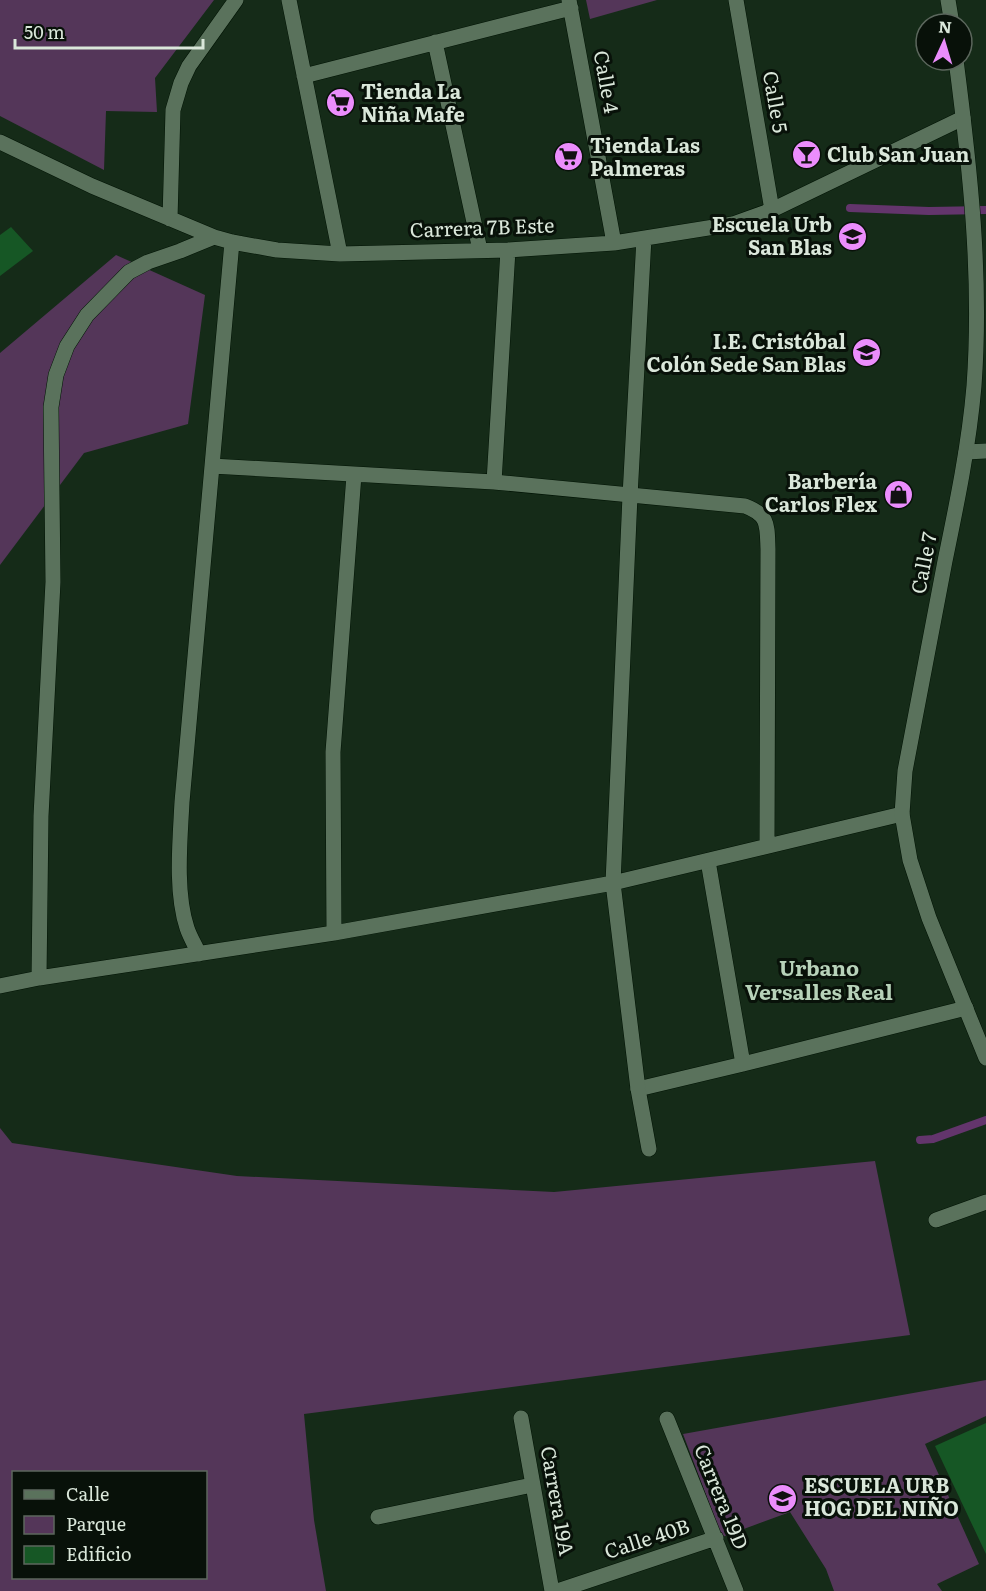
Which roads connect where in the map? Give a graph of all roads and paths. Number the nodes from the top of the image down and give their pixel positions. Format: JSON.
{"nodes":[{"id":1,"x":236,"y":0,"type":"edge"},
{"id":2,"x":289,"y":0,"type":"edge"},
{"id":3,"x":736,"y":0,"type":"edge"},
{"id":4,"x":570,"y":4,"type":"edge"},
{"id":5,"x":435,"y":42,"type":"junction"},
{"id":6,"x":957,"y":72,"type":"edge"},
{"id":7,"x":304,"y":76,"type":"junction"},
{"id":8,"x":963,"y":118,"type":"junction"},
{"id":9,"x":0,"y":142,"type":"edge"},
{"id":10,"x":772,"y":210,"type":"junction"},
{"id":11,"x":170,"y":219,"type":"junction"},
{"id":12,"x":214,"y":237,"type":"junction"},
{"id":13,"x":644,"y":238,"type":"junction"},
{"id":14,"x":232,"y":242,"type":"junction"},
{"id":15,"x":614,"y":243,"type":"junction"},
{"id":16,"x":480,"y":250,"type":"junction"},
{"id":17,"x":507,"y":250,"type":"junction"},
{"id":18,"x":340,"y":254,"type":"junction"},
{"id":19,"x":986,"y":451,"type":"edge"},
{"id":20,"x":966,"y":452,"type":"junction"},
{"id":21,"x":212,"y":466,"type":"junction"},
{"id":22,"x":354,"y":475,"type":"junction"},
{"id":23,"x":494,"y":482,"type":"junction"},
{"id":24,"x":630,"y":496,"type":"junction"},
{"id":25,"x":902,"y":814,"type":"junction"},
{"id":26,"x":766,"y":845,"type":"junction"},
{"id":27,"x":708,"y":861,"type":"junction"},
{"id":28,"x":613,"y":883,"type":"junction"},
{"id":29,"x":334,"y":933,"type":"junction"},
{"id":30,"x":199,"y":954,"type":"junction"},
{"id":31,"x":39,"y":978,"type":"junction"},
{"id":32,"x":0,"y":986,"type":"edge"},
{"id":33,"x":966,"y":1008,"type":"junction"},
{"id":34,"x":986,"y":1058,"type":"edge"},
{"id":35,"x":742,"y":1064,"type":"junction"},
{"id":36,"x":638,"y":1089,"type":"junction"},
{"id":37,"x":648,"y":1149,"type":"dead end"},
{"id":38,"x":986,"y":1202,"type":"edge"},
{"id":39,"x":936,"y":1220,"type":"dead end"},
{"id":40,"x":521,"y":1418,"type":"dead end"},
{"id":41,"x":667,"y":1419,"type":"dead end"},
{"id":42,"x":532,"y":1485,"type":"junction"},
{"id":43,"x":378,"y":1517,"type":"dead end"},
{"id":44,"x":716,"y":1538,"type":"junction"},
{"id":45,"x":554,"y":1591,"type":"edge"},
{"id":46,"x":736,"y":1591,"type":"edge"}],
"edges":[{"from":1,"to":11,"type":"street"},
{"from":2,"to":7,"type":"street"},
{"from":3,"to":10,"type":"street","name":"Calle 5"},
{"from":4,"to":5,"type":"street"},
{"from":4,"to":15,"type":"street","name":"Calle 4"},
{"from":5,"to":7,"type":"street"},
{"from":5,"to":16,"type":"street"},
{"from":6,"to":8,"type":"street","name":"Calle 7"},
{"from":7,"to":18,"type":"street"},
{"from":8,"to":10,"type":"street","name":"Carrera 7B Este"},
{"from":8,"to":20,"type":"street","name":"Calle 7"},
{"from":9,"to":11,"type":"street","name":"Carrera 7B Este"},
{"from":10,"to":13,"type":"street","name":"Carrera 7B Este"},
{"from":11,"to":12,"type":"street","name":"Carrera 7B Este"},
{"from":12,"to":14,"type":"street","name":"Carrera 7B Este"},
{"from":12,"to":31,"type":"street"},
{"from":13,"to":15,"type":"street","name":"Carrera 7B Este"},
{"from":13,"to":24,"type":"street"},
{"from":14,"to":18,"type":"street","name":"Carrera 7B Este"},
{"from":14,"to":21,"type":"street"},
{"from":15,"to":17,"type":"street","name":"Carrera 7B Este"},
{"from":16,"to":17,"type":"street","name":"Carrera 7B Este"},
{"from":16,"to":18,"type":"street","name":"Carrera 7B Este"},
{"from":17,"to":23,"type":"street"},
{"from":19,"to":20,"type":"street"},
{"from":20,"to":25,"type":"street","name":"Calle 7"},
{"from":21,"to":22,"type":"street"},
{"from":21,"to":30,"type":"street"},
{"from":22,"to":23,"type":"street"},
{"from":22,"to":29,"type":"street"},
{"from":23,"to":24,"type":"street"},
{"from":24,"to":26,"type":"street"},
{"from":24,"to":28,"type":"street"},
{"from":25,"to":26,"type":"street"},
{"from":25,"to":33,"type":"street","name":"Calle 7"},
{"from":26,"to":27,"type":"street"},
{"from":27,"to":28,"type":"street"},
{"from":27,"to":35,"type":"street"},
{"from":28,"to":29,"type":"street"},
{"from":28,"to":36,"type":"street"},
{"from":29,"to":30,"type":"street"},
{"from":30,"to":31,"type":"street"},
{"from":31,"to":32,"type":"street"},
{"from":33,"to":34,"type":"street","name":"Calle 7"},
{"from":33,"to":35,"type":"street"},
{"from":35,"to":36,"type":"street"},
{"from":36,"to":37,"type":"street"},
{"from":38,"to":39,"type":"street"},
{"from":40,"to":42,"type":"street","name":"Carrera 19A"},
{"from":41,"to":44,"type":"street","name":"Carrera 19D"},
{"from":42,"to":43,"type":"street"},
{"from":42,"to":45,"type":"street","name":"Carrera 19A"},
{"from":44,"to":45,"type":"street","name":"Calle 40B"},
{"from":44,"to":46,"type":"street","name":"Carrera 19D"}]}
